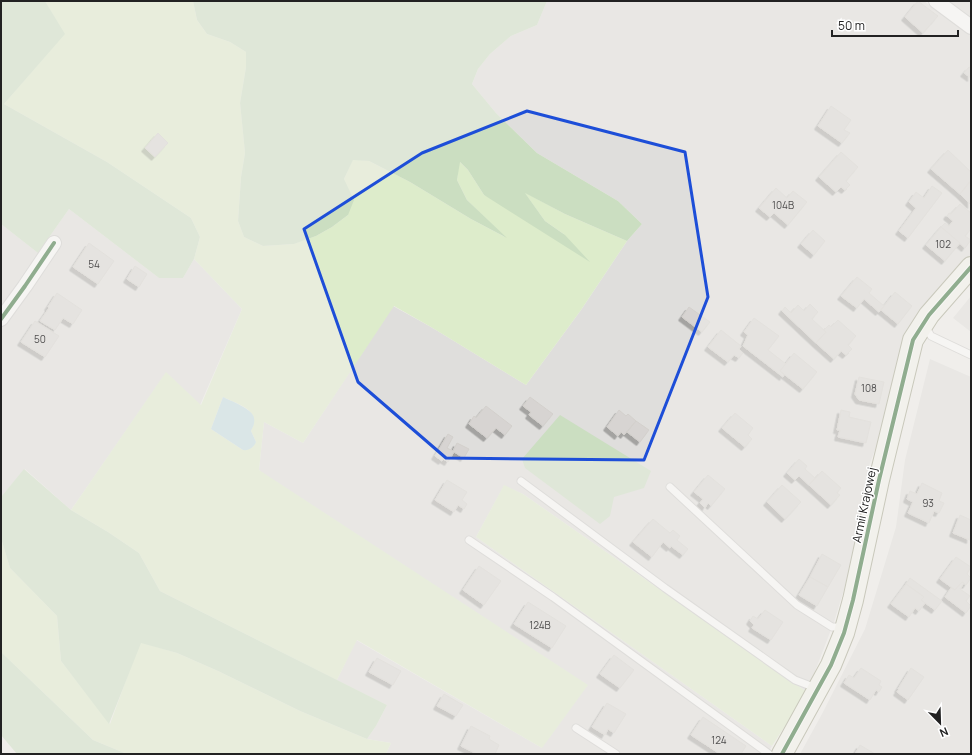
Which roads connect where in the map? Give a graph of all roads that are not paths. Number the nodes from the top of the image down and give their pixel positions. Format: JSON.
{"nodes":[{"id":1,"x":936,"y":1,"type":"edge"},
{"id":2,"x":971,"y":27,"type":"edge"},
{"id":3,"x":54,"y":243,"type":"dead end"},
{"id":4,"x":971,"y":266,"type":"edge"},
{"id":5,"x":1,"y":319,"type":"edge"},
{"id":6,"x":924,"y":324,"type":"junction"},
{"id":7,"x":971,"y":355,"type":"edge"},
{"id":8,"x":521,"y":481,"type":"dead end"},
{"id":9,"x":670,"y":487,"type":"dead end"},
{"id":10,"x":469,"y":540,"type":"dead end"},
{"id":11,"x":845,"y":627,"type":"junction"},
{"id":12,"x":818,"y":689,"type":"junction"},
{"id":13,"x":576,"y":728,"type":"dead end"},
{"id":14,"x":616,"y":754,"type":"edge"},
{"id":15,"x":769,"y":754,"type":"edge"},
{"id":16,"x":782,"y":754,"type":"edge"}],
"edges":[{"from":1,"to":2,"type":"street"},
{"from":3,"to":5,"type":"street"},
{"from":4,"to":6,"type":"street","name":"Armii Krajowej"},
{"from":6,"to":7,"type":"lane"},
{"from":6,"to":11,"type":"street","name":"Armii Krajowej"},
{"from":8,"to":12,"type":"lane"},
{"from":9,"to":11,"type":"lane"},
{"from":10,"to":15,"type":"lane"},
{"from":11,"to":12,"type":"street","name":"Armii Krajowej"},
{"from":12,"to":16,"type":"street","name":"Armii Krajowej"},
{"from":13,"to":14,"type":"lane"}]}
